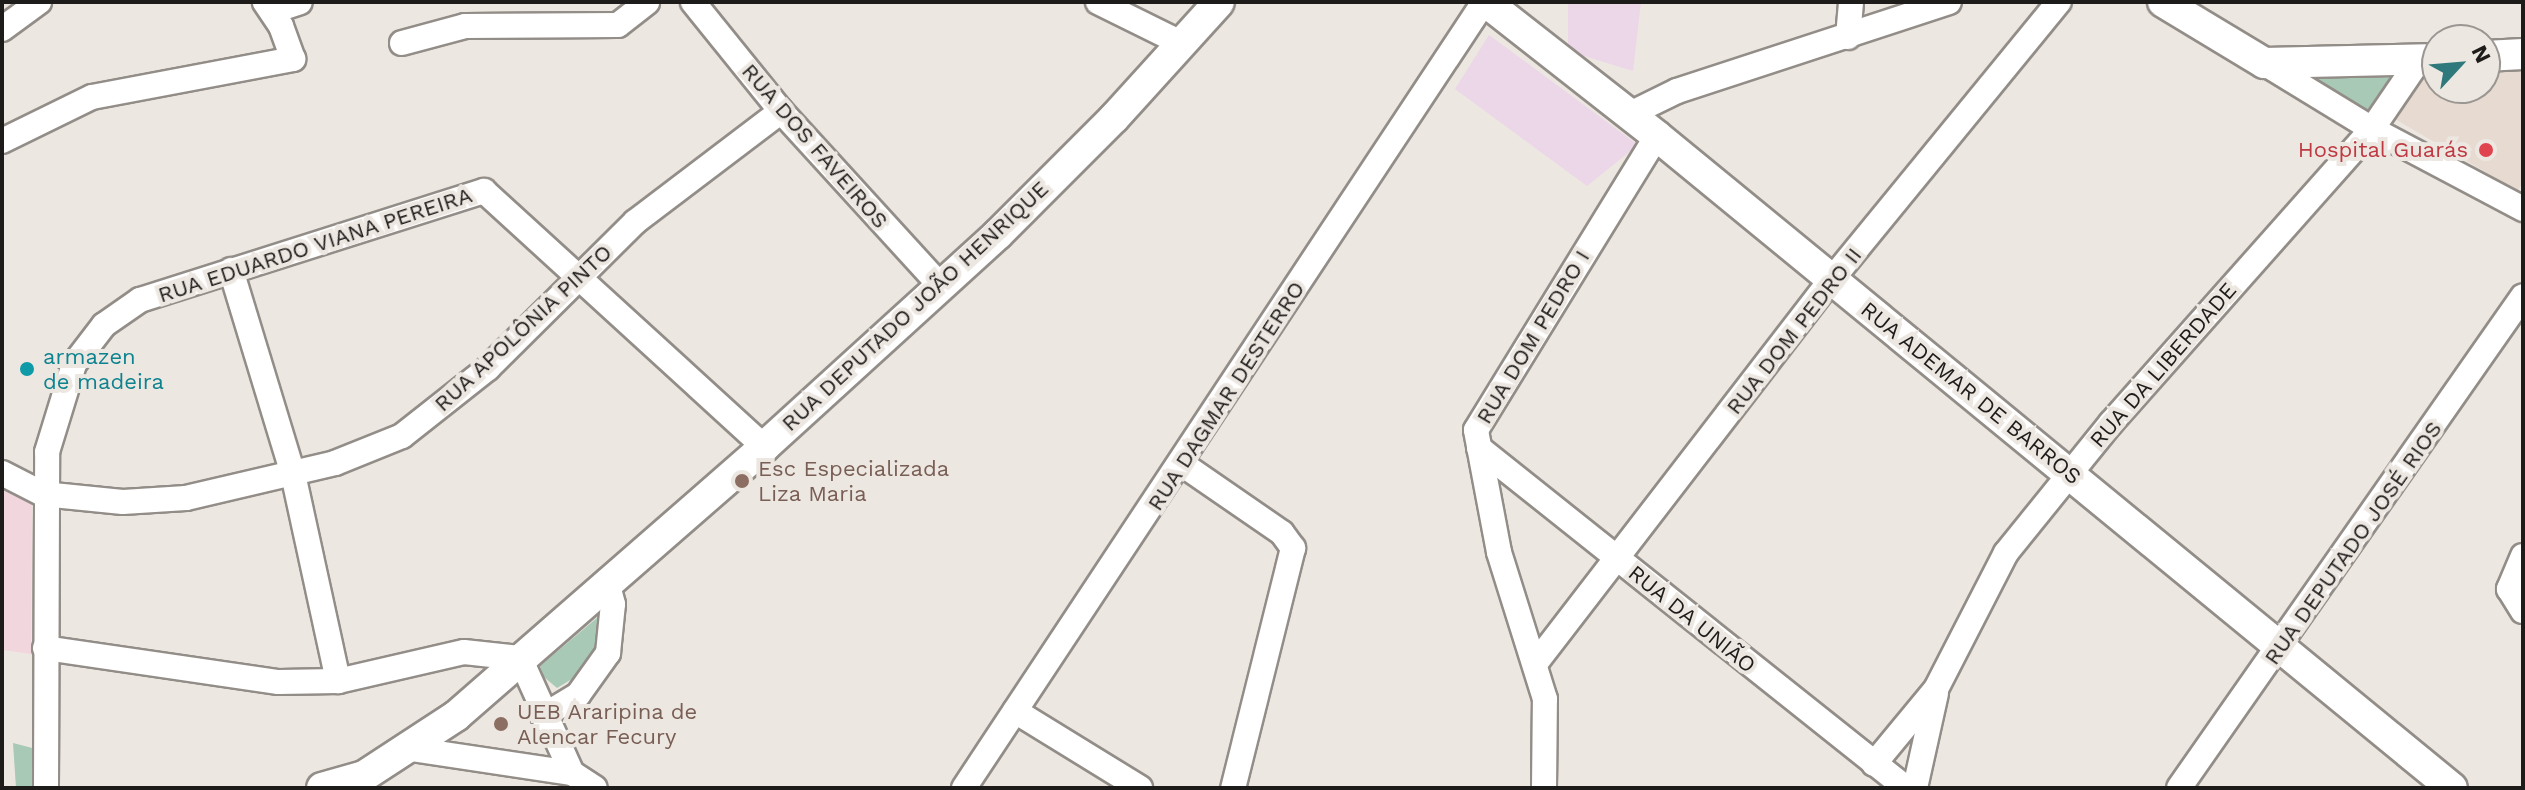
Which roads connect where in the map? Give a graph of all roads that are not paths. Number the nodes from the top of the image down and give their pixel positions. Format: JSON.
{"nodes":[{"id":1,"x":39,"y":2,"type":"edge"},
{"id":2,"x":300,"y":2,"type":"edge"},
{"id":3,"x":647,"y":2,"type":"edge"},
{"id":4,"x":693,"y":2,"type":"edge"},
{"id":5,"x":1098,"y":2,"type":"edge"},
{"id":6,"x":1219,"y":2,"type":"edge"},
{"id":7,"x":1485,"y":2,"type":"edge"},
{"id":8,"x":1851,"y":2,"type":"edge"},
{"id":9,"x":1949,"y":2,"type":"edge"},
{"id":10,"x":2059,"y":2,"type":"edge"},
{"id":11,"x":2163,"y":2,"type":"edge"},
{"id":12,"x":269,"y":7,"type":"edge"},
{"id":13,"x":2,"y":29,"type":"edge"},
{"id":14,"x":1848,"y":37,"type":"junction"},
{"id":15,"x":402,"y":43,"type":"dead end"},
{"id":16,"x":1181,"y":43,"type":"junction"},
{"id":17,"x":2523,"y":54,"type":"edge"},
{"id":18,"x":2501,"y":55,"type":"edge"},
{"id":19,"x":2421,"y":60,"type":"edge"},
{"id":20,"x":2264,"y":63,"type":"junction"},
{"id":21,"x":2421,"y":69,"type":"edge"},
{"id":22,"x":781,"y":111,"type":"junction"},
{"id":23,"x":1630,"y":114,"type":"junction"},
{"id":24,"x":2372,"y":129,"type":"junction"},
{"id":25,"x":1657,"y":136,"type":"junction"},
{"id":26,"x":2,"y":141,"type":"edge"},
{"id":27,"x":2523,"y":209,"type":"edge"},
{"id":28,"x":231,"y":270,"type":"junction"},
{"id":29,"x":577,"y":278,"type":"junction"},
{"id":30,"x":1832,"y":279,"type":"junction"},
{"id":31,"x":941,"y":286,"type":"junction"},
{"id":32,"x":2523,"y":296,"type":"edge"},
{"id":33,"x":764,"y":447,"type":"junction"},
{"id":34,"x":1479,"y":448,"type":"junction"},
{"id":35,"x":1182,"y":464,"type":"junction"},
{"id":36,"x":2,"y":473,"type":"edge"},
{"id":37,"x":2068,"y":473,"type":"junction"},
{"id":38,"x":293,"y":474,"type":"junction"},
{"id":39,"x":43,"y":494,"type":"junction"},
{"id":40,"x":2523,"y":556,"type":"edge"},
{"id":41,"x":1619,"y":560,"type":"junction"},
{"id":42,"x":607,"y":581,"type":"junction"},
{"id":43,"x":2523,"y":611,"type":"edge"},
{"id":44,"x":2281,"y":645,"type":"junction"},
{"id":45,"x":45,"y":648,"type":"junction"},
{"id":46,"x":520,"y":658,"type":"junction"},
{"id":47,"x":1535,"y":664,"type":"junction"},
{"id":48,"x":338,"y":681,"type":"junction"},
{"id":49,"x":1936,"y":689,"type":"junction"},
{"id":50,"x":1015,"y":711,"type":"junction"},
{"id":51,"x":543,"y":716,"type":"junction"},
{"id":52,"x":411,"y":749,"type":"junction"},
{"id":53,"x":1874,"y":764,"type":"junction"},
{"id":54,"x":572,"y":773,"type":"junction"},
{"id":55,"x":46,"y":788,"type":"edge"},
{"id":56,"x":322,"y":788,"type":"edge"},
{"id":57,"x":595,"y":788,"type":"edge"},
{"id":58,"x":964,"y":788,"type":"edge"},
{"id":59,"x":1140,"y":788,"type":"edge"},
{"id":60,"x":1233,"y":788,"type":"edge"},
{"id":61,"x":1544,"y":788,"type":"edge"},
{"id":62,"x":1906,"y":788,"type":"edge"},
{"id":63,"x":1915,"y":788,"type":"edge"},
{"id":64,"x":2179,"y":788,"type":"edge"},
{"id":65,"x":2452,"y":788,"type":"edge"}],
"edges":[{"from":1,"to":13,"type":"street"},
{"from":2,"to":12,"type":"street"},
{"from":3,"to":15,"type":"street"},
{"from":4,"to":22,"type":"street","name":"RUA DOS FAVEIROS"},
{"from":5,"to":16,"type":"street"},
{"from":6,"to":16,"type":"main road","name":"RUA DEPUTADO JOÃO HENRIQUE"},
{"from":7,"to":23,"type":"main road","name":"RUA ADEMAR DE BARROS"},
{"from":7,"to":35,"type":"street","name":"RUA DAGMAR DESTERRO"},
{"from":8,"to":14,"type":"street"},
{"from":9,"to":14,"type":"street"},
{"from":10,"to":30,"type":"street","name":"RUA DOM PEDRO II"},
{"from":11,"to":20,"type":"main road"},
{"from":12,"to":26,"type":"street"},
{"from":14,"to":23,"type":"street"},
{"from":16,"to":31,"type":"main road","name":"RUA DEPUTADO JOÃO HENRIQUE"},
{"from":17,"to":18,"type":"main road"},
{"from":19,"to":20,"type":"main road"},
{"from":20,"to":24,"type":"street"},
{"from":21,"to":24,"type":"street","name":"RUA DA LIBERDADE"},
{"from":22,"to":29,"type":"street","name":"RUA APOLÔNIA PINTO"},
{"from":22,"to":31,"type":"street","name":"RUA DOS FAVEIROS"},
{"from":23,"to":25,"type":"main road","name":"RUA ADEMAR DE BARROS"},
{"from":24,"to":27,"type":"street"},
{"from":24,"to":37,"type":"street","name":"RUA DA LIBERDADE"},
{"from":25,"to":30,"type":"main road","name":"RUA ADEMAR DE BARROS"},
{"from":25,"to":34,"type":"street","name":"RUA DOM PEDRO I"},
{"from":28,"to":29,"type":"street","name":"RUA EDUARDO VIANA PEREIRA"},
{"from":28,"to":38,"type":"street"},
{"from":28,"to":39,"type":"street","name":"RUA EDUARDO VIANA PEREIRA"},
{"from":29,"to":33,"type":"street"},
{"from":29,"to":38,"type":"street","name":"RUA APOLÔNIA PINTO"},
{"from":30,"to":37,"type":"main road","name":"RUA ADEMAR DE BARROS"},
{"from":30,"to":41,"type":"street","name":"RUA DOM PEDRO II"},
{"from":31,"to":33,"type":"main road","name":"RUA DEPUTADO JOÃO HENRIQUE"},
{"from":32,"to":44,"type":"street","name":"RUA DEPUTADO JOSÉ RIOS"},
{"from":33,"to":42,"type":"main road","name":"RUA DEPUTADO JOÃO HENRIQUE"},
{"from":34,"to":41,"type":"street","name":"RUA DA UNIÃO"},
{"from":34,"to":47,"type":"street","name":"RUA DOM PEDRO I"},
{"from":35,"to":50,"type":"street","name":"RUA DAGMAR DESTERRO"},
{"from":35,"to":60,"type":"street"},
{"from":36,"to":39,"type":"street","name":"RUA APOLÔNIA PINTO"},
{"from":37,"to":44,"type":"main road","name":"RUA ADEMAR DE BARROS"},
{"from":37,"to":49,"type":"street","name":"RUA DA LIBERDADE"},
{"from":38,"to":39,"type":"street","name":"RUA APOLÔNIA PINTO"},
{"from":38,"to":48,"type":"street"},
{"from":39,"to":45,"type":"street","name":"RUA EDUARDO VIANA PEREIRA"},
{"from":40,"to":43,"type":"street"},
{"from":41,"to":47,"type":"street","name":"RUA DOM PEDRO II"},
{"from":41,"to":53,"type":"street","name":"RUA DA UNIÃO"},
{"from":42,"to":46,"type":"main road","name":"RUA DEPUTADO JOÃO HENRIQUE"},
{"from":42,"to":51,"type":"street"},
{"from":44,"to":64,"type":"street","name":"RUA DEPUTADO JOSÉ RIOS"},
{"from":44,"to":65,"type":"main road","name":"RUA ADEMAR DE BARROS"},
{"from":45,"to":48,"type":"street"},
{"from":45,"to":55,"type":"street","name":"RUA EDUARDO VIANA PEREIRA"},
{"from":46,"to":48,"type":"street"},
{"from":46,"to":51,"type":"street"},
{"from":46,"to":52,"type":"main road","name":"RUA DEPUTADO JOÃO HENRIQUE"},
{"from":47,"to":61,"type":"street","name":"RUA DOM PEDRO I"},
{"from":49,"to":53,"type":"street","name":"RUA DA LIBERDADE"},
{"from":49,"to":63,"type":"street","name":"RUA DA LIBERDADE"},
{"from":50,"to":58,"type":"street","name":"RUA DAGMAR DESTERRO"},
{"from":50,"to":59,"type":"street"},
{"from":51,"to":54,"type":"street"},
{"from":52,"to":54,"type":"street"},
{"from":52,"to":56,"type":"main road","name":"RUA DEPUTADO JOÃO HENRIQUE"},
{"from":53,"to":62,"type":"street","name":"RUA DA UNIÃO"},
{"from":54,"to":57,"type":"street"}]}
